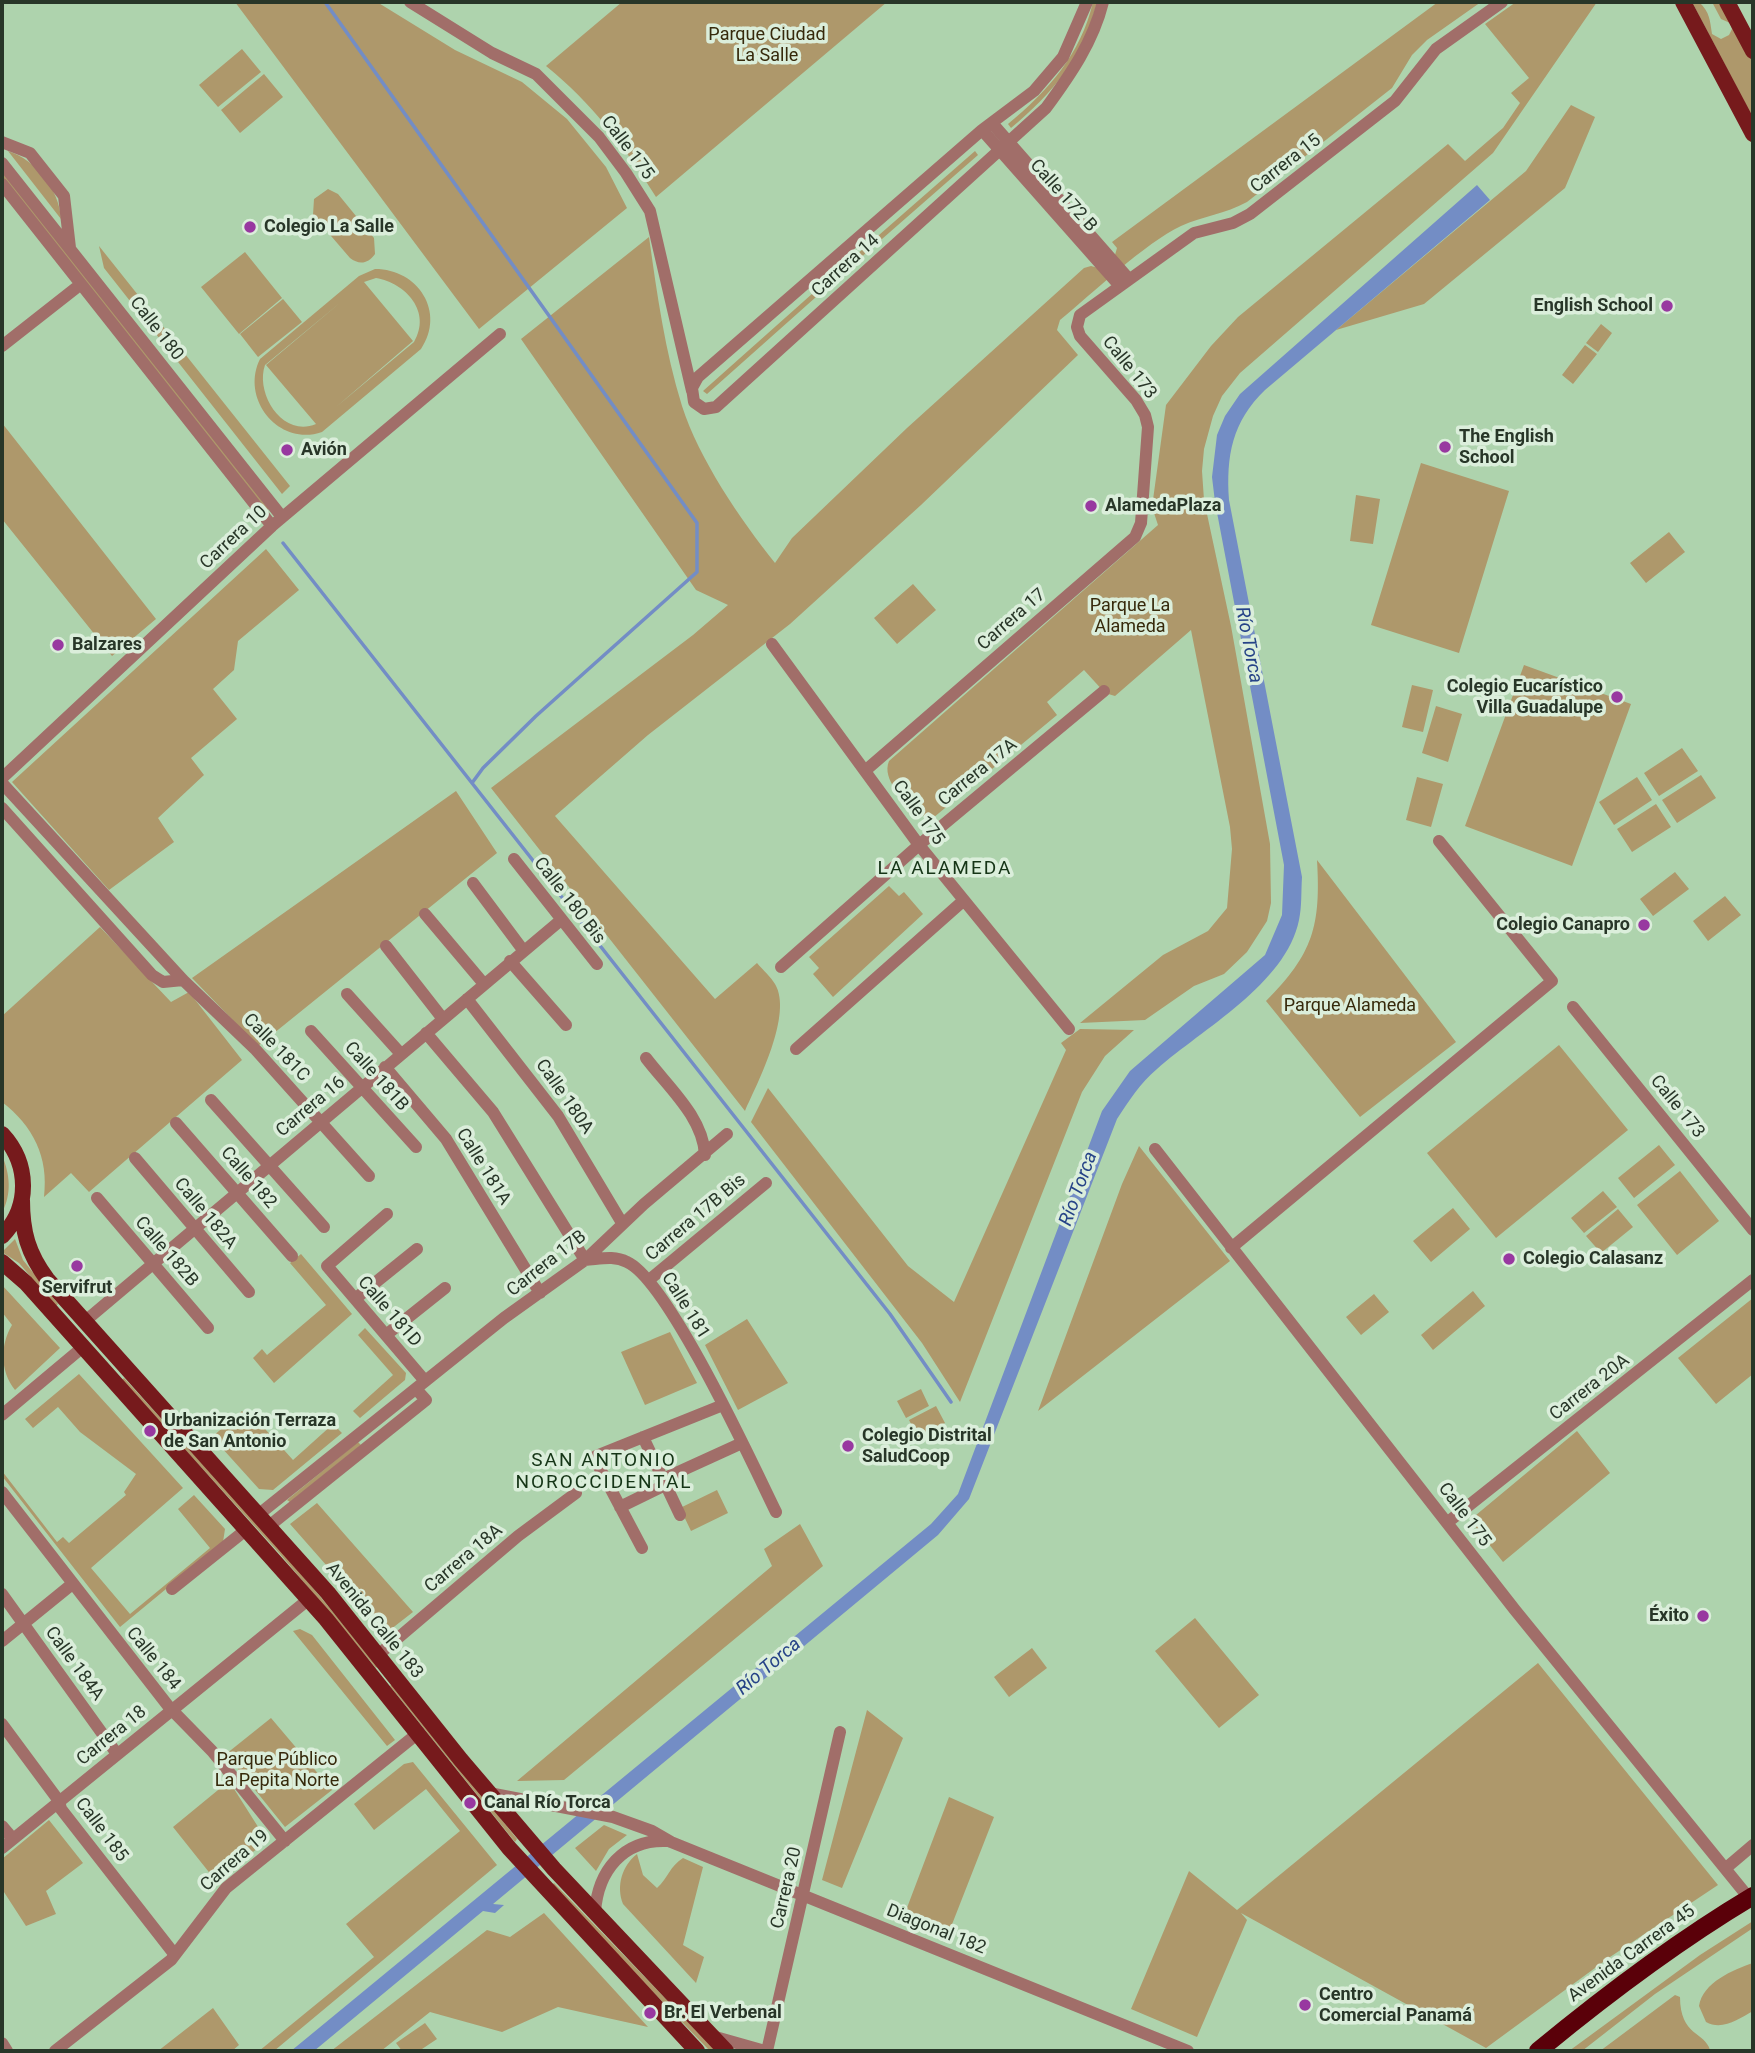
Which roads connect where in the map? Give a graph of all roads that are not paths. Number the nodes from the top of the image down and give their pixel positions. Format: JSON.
{"nodes":[{"id":1,"x":410,"y":2,"type":"edge"},
{"id":2,"x":1087,"y":2,"type":"edge"},
{"id":3,"x":1104,"y":2,"type":"edge"},
{"id":4,"x":1502,"y":2,"type":"edge"},
{"id":5,"x":1683,"y":2,"type":"edge"},
{"id":6,"x":1727,"y":2,"type":"edge"},
{"id":7,"x":1753,"y":51,"type":"edge"},
{"id":8,"x":987,"y":127,"type":"junction"},
{"id":9,"x":1753,"y":134,"type":"edge"},
{"id":10,"x":2,"y":142,"type":"edge"},
{"id":11,"x":1004,"y":147,"type":"junction"},
{"id":12,"x":2,"y":163,"type":"edge"},
{"id":13,"x":2,"y":184,"type":"edge"},
{"id":14,"x":70,"y":248,"type":"junction"},
{"id":15,"x":1124,"y":281,"type":"junction"},
{"id":16,"x":81,"y":284,"type":"junction"},
{"id":17,"x":1077,"y":327,"type":"joint"},
{"id":18,"x":500,"y":334,"type":"dead end"},
{"id":19,"x":2,"y":346,"type":"edge"},
{"id":20,"x":694,"y":402,"type":"junction"},
{"id":21,"x":1143,"y":476,"type":"joint"},
{"id":22,"x":277,"y":522,"type":"junction"},
{"id":23,"x":772,"y":644,"type":"dead end"},
{"id":24,"x":1104,"y":691,"type":"dead end"},
{"id":25,"x":866,"y":770,"type":"junction"},
{"id":26,"x":2,"y":780,"type":"edge"},
{"id":27,"x":2,"y":807,"type":"edge"},
{"id":28,"x":1439,"y":841,"type":"dead end"},
{"id":29,"x":919,"y":845,"type":"junction"},
{"id":30,"x":514,"y":859,"type":"dead end"},
{"id":31,"x":472,"y":883,"type":"dead end"},
{"id":32,"x":963,"y":901,"type":"junction"},
{"id":33,"x":425,"y":915,"type":"dead end"},
{"id":34,"x":561,"y":920,"type":"junction"},
{"id":35,"x":386,"y":946,"type":"dead end"},
{"id":36,"x":523,"y":950,"type":"junction"},
{"id":37,"x":510,"y":961,"type":"junction"},
{"id":38,"x":597,"y":964,"type":"dead end"},
{"id":39,"x":781,"y":967,"type":"dead end"},
{"id":40,"x":183,"y":980,"type":"junction"},
{"id":41,"x":484,"y":984,"type":"junction"},
{"id":42,"x":347,"y":995,"type":"dead end"},
{"id":43,"x":467,"y":999,"type":"junction"},
{"id":44,"x":1573,"y":1006,"type":"dead end"},
{"id":45,"x":443,"y":1019,"type":"junction"},
{"id":46,"x":566,"y":1025,"type":"dead end"},
{"id":47,"x":1069,"y":1029,"type":"dead end"},
{"id":48,"x":311,"y":1031,"type":"dead end"},
{"id":49,"x":426,"y":1033,"type":"junction"},
{"id":50,"x":796,"y":1049,"type":"dead end"},
{"id":51,"x":401,"y":1054,"type":"junction"},
{"id":52,"x":646,"y":1058,"type":"dead end"},
{"id":53,"x":386,"y":1067,"type":"junction"},
{"id":54,"x":361,"y":1087,"type":"junction"},
{"id":55,"x":211,"y":1100,"type":"dead end"},
{"id":56,"x":321,"y":1122,"type":"junction"},
{"id":57,"x":176,"y":1123,"type":"dead end"},
{"id":58,"x":2,"y":1134,"type":"edge"},
{"id":59,"x":727,"y":1134,"type":"dead end"},
{"id":60,"x":416,"y":1147,"type":"dead end"},
{"id":61,"x":1155,"y":1149,"type":"dead end"},
{"id":62,"x":705,"y":1155,"type":"junction"},
{"id":63,"x":135,"y":1158,"type":"dead end"},
{"id":64,"x":268,"y":1165,"type":"junction"},
{"id":65,"x":369,"y":1175,"type":"dead end"},
{"id":66,"x":766,"y":1182,"type":"dead end"},
{"id":67,"x":237,"y":1192,"type":"junction"},
{"id":68,"x":97,"y":1198,"type":"dead end"},
{"id":69,"x":22,"y":1200,"type":"junction"},
{"id":70,"x":387,"y":1214,"type":"dead end"},
{"id":71,"x":622,"y":1223,"type":"junction"},
{"id":72,"x":324,"y":1227,"type":"dead end"},
{"id":73,"x":194,"y":1228,"type":"junction"},
{"id":74,"x":1753,"y":1230,"type":"edge"},
{"id":75,"x":2,"y":1236,"type":"edge"},
{"id":76,"x":1231,"y":1248,"type":"junction"},
{"id":77,"x":416,"y":1249,"type":"dead end"},
{"id":78,"x":292,"y":1256,"type":"dead end"},
{"id":79,"x":585,"y":1260,"type":"junction"},
{"id":80,"x":2,"y":1262,"type":"edge"},
{"id":81,"x":151,"y":1263,"type":"junction"},
{"id":82,"x":649,"y":1280,"type":"junction"},
{"id":83,"x":1753,"y":1280,"type":"edge"},
{"id":84,"x":445,"y":1288,"type":"dead end"},
{"id":85,"x":249,"y":1292,"type":"dead end"},
{"id":86,"x":540,"y":1293,"type":"junction"},
{"id":87,"x":355,"y":1299,"type":"junction"},
{"id":88,"x":84,"y":1322,"type":"junction"},
{"id":89,"x":208,"y":1328,"type":"dead end"},
{"id":90,"x":386,"y":1335,"type":"junction"},
{"id":91,"x":83,"y":1347,"type":"junction"},
{"id":92,"x":421,"y":1385,"type":"junction"},
{"id":93,"x":723,"y":1405,"type":"junction"},
{"id":94,"x":2,"y":1415,"type":"edge"},
{"id":95,"x":361,"y":1433,"type":"junction"},
{"id":96,"x":643,"y":1437,"type":"junction"},
{"id":97,"x":742,"y":1443,"type":"junction"},
{"id":98,"x":370,"y":1444,"type":"junction"},
{"id":99,"x":664,"y":1482,"type":"junction"},
{"id":100,"x":2,"y":1492,"type":"edge"},
{"id":101,"x":576,"y":1493,"type":"dead end"},
{"id":102,"x":621,"y":1507,"type":"junction"},
{"id":103,"x":776,"y":1512,"type":"dead end"},
{"id":104,"x":680,"y":1515,"type":"dead end"},
{"id":105,"x":263,"y":1521,"type":"junction"},
{"id":106,"x":1448,"y":1522,"type":"junction"},
{"id":107,"x":247,"y":1530,"type":"junction"},
{"id":108,"x":642,"y":1548,"type":"dead end"},
{"id":109,"x":71,"y":1585,"type":"junction"},
{"id":110,"x":172,"y":1589,"type":"dead end"},
{"id":111,"x":2,"y":1594,"type":"edge"},
{"id":112,"x":309,"y":1599,"type":"junction"},
{"id":113,"x":23,"y":1624,"type":"junction"},
{"id":114,"x":2,"y":1641,"type":"edge"},
{"id":115,"x":378,"y":1655,"type":"junction"},
{"id":116,"x":171,"y":1710,"type":"junction"},
{"id":117,"x":2,"y":1724,"type":"edge"},
{"id":118,"x":841,"y":1732,"type":"dead end"},
{"id":119,"x":417,"y":1734,"type":"junction"},
{"id":120,"x":117,"y":1754,"type":"junction"},
{"id":121,"x":489,"y":1793,"type":"junction"},
{"id":122,"x":59,"y":1801,"type":"junction"},
{"id":123,"x":2,"y":1826,"type":"edge"},
{"id":124,"x":13,"y":1839,"type":"junction"},
{"id":125,"x":285,"y":1840,"type":"junction"},
{"id":126,"x":671,"y":1842,"type":"junction"},
{"id":127,"x":1753,"y":1844,"type":"edge"},
{"id":128,"x":2,"y":1848,"type":"edge"},
{"id":129,"x":1726,"y":1868,"type":"junction"},
{"id":130,"x":804,"y":1895,"type":"junction"},
{"id":131,"x":1751,"y":1897,"type":"edge"},
{"id":132,"x":594,"y":1912,"type":"junction"},
{"id":133,"x":175,"y":1955,"type":"junction"},
{"id":134,"x":712,"y":2036,"type":"junction"},
{"id":135,"x":2,"y":2043,"type":"edge"},
{"id":136,"x":7,"y":2051,"type":"edge"},
{"id":137,"x":55,"y":2051,"type":"edge"},
{"id":138,"x":697,"y":2051,"type":"edge"},
{"id":139,"x":726,"y":2051,"type":"edge"},
{"id":140,"x":766,"y":2051,"type":"edge"},
{"id":141,"x":1188,"y":2051,"type":"edge"},
{"id":142,"x":1538,"y":2051,"type":"edge"}],
"edges":[{"from":1,"to":20,"type":"street","name":"Calle 175"},
{"from":2,"to":8,"type":"street"},
{"from":3,"to":11,"type":"street","name":"Carrera 14"},
{"from":4,"to":15,"type":"street","name":"Carrera 15"},
{"from":5,"to":9,"type":"main road"},
{"from":6,"to":7,"type":"main road"},
{"from":8,"to":11,"type":"street","name":"Calle 172 B"},
{"from":8,"to":20,"type":"street"},
{"from":10,"to":14,"type":"street"},
{"from":11,"to":15,"type":"street","name":"Calle 172 B"},
{"from":11,"to":20,"type":"street","name":"Carrera 14"},
{"from":12,"to":14,"type":"street","name":"Calle 180"},
{"from":13,"to":16,"type":"street","name":"Calle 180"},
{"from":14,"to":22,"type":"street","name":"Calle 180"},
{"from":15,"to":17,"type":"street","name":"Carrera 15"},
{"from":16,"to":19,"type":"street"},
{"from":16,"to":22,"type":"street","name":"Calle 180"},
{"from":17,"to":21,"type":"street","name":"Calle 173"},
{"from":18,"to":22,"type":"street","name":"Carrera 10"},
{"from":21,"to":25,"type":"street","name":"Carrera 17"},
{"from":22,"to":26,"type":"street","name":"Carrera 10"},
{"from":23,"to":25,"type":"street","name":"Calle 175"},
{"from":24,"to":29,"type":"street","name":"Carrera 17A"},
{"from":25,"to":29,"type":"street","name":"Calle 175"},
{"from":26,"to":40,"type":"street","name":"Calle 181C"},
{"from":27,"to":40,"type":"street"},
{"from":28,"to":76,"type":"street"},
{"from":29,"to":32,"type":"street","name":"Calle 175"},
{"from":29,"to":39,"type":"street","name":"Carrera 17A"},
{"from":30,"to":34,"type":"street","name":"Calle 180 Bis"},
{"from":31,"to":36,"type":"street"},
{"from":32,"to":47,"type":"street","name":"Calle 175"},
{"from":32,"to":50,"type":"street"},
{"from":33,"to":41,"type":"street"},
{"from":34,"to":36,"type":"street","name":"Carrera 16"},
{"from":34,"to":38,"type":"street","name":"Calle 180 Bis"},
{"from":35,"to":45,"type":"street"},
{"from":36,"to":37,"type":"street","name":"Carrera 16"},
{"from":37,"to":41,"type":"street","name":"Carrera 16"},
{"from":37,"to":46,"type":"street"},
{"from":40,"to":56,"type":"street","name":"Calle 181C"},
{"from":41,"to":43,"type":"street","name":"Carrera 16"},
{"from":42,"to":51,"type":"street"},
{"from":43,"to":45,"type":"street","name":"Carrera 16"},
{"from":43,"to":71,"type":"street","name":"Calle 180A"},
{"from":44,"to":74,"type":"street","name":"Calle 173"},
{"from":45,"to":49,"type":"street","name":"Carrera 16"},
{"from":48,"to":54,"type":"street","name":"Calle 181B"},
{"from":49,"to":51,"type":"street","name":"Carrera 16"},
{"from":49,"to":79,"type":"street"},
{"from":51,"to":53,"type":"street","name":"Carrera 16"},
{"from":52,"to":62,"type":"street"},
{"from":53,"to":54,"type":"street","name":"Carrera 16"},
{"from":53,"to":86,"type":"street","name":"Calle 181A"},
{"from":54,"to":56,"type":"street","name":"Carrera 16"},
{"from":54,"to":60,"type":"street","name":"Calle 181B"},
{"from":55,"to":64,"type":"street"},
{"from":56,"to":64,"type":"street","name":"Carrera 16"},
{"from":56,"to":65,"type":"street","name":"Calle 181C"},
{"from":57,"to":67,"type":"street","name":"Calle 182"},
{"from":58,"to":69,"type":"main road","name":"Avenida Calle 183"},
{"from":59,"to":62,"type":"street","name":"Carrera 17B"},
{"from":61,"to":76,"type":"street","name":"Calle 175"},
{"from":62,"to":71,"type":"street","name":"Carrera 17B"},
{"from":63,"to":73,"type":"street","name":"Calle 182A"},
{"from":64,"to":67,"type":"street","name":"Carrera 16"},
{"from":64,"to":72,"type":"street"},
{"from":66,"to":82,"type":"street","name":"Carrera 17B Bis"},
{"from":67,"to":73,"type":"street","name":"Carrera 16"},
{"from":67,"to":78,"type":"street","name":"Calle 182"},
{"from":68,"to":81,"type":"street","name":"Calle 182B"},
{"from":69,"to":75,"type":"main road"},
{"from":69,"to":88,"type":"main road","name":"Avenida Calle 183"},
{"from":70,"to":87,"type":"street","name":"Calle 181D"},
{"from":71,"to":79,"type":"street","name":"Carrera 17B"},
{"from":73,"to":81,"type":"street","name":"Carrera 16"},
{"from":73,"to":85,"type":"street","name":"Calle 182A"},
{"from":76,"to":106,"type":"street","name":"Calle 175"},
{"from":77,"to":87,"type":"street"},
{"from":79,"to":82,"type":"street","name":"Calle 181"},
{"from":79,"to":86,"type":"street","name":"Carrera 17B"},
{"from":80,"to":91,"type":"main road","name":"Avenida Calle 183"},
{"from":81,"to":88,"type":"street","name":"Carrera 16"},
{"from":81,"to":89,"type":"street","name":"Calle 182B"},
{"from":82,"to":93,"type":"street","name":"Calle 181"},
{"from":83,"to":106,"type":"street","name":"Carrera 20A"},
{"from":84,"to":90,"type":"street"},
{"from":86,"to":92,"type":"street","name":"Carrera 17B"},
{"from":87,"to":90,"type":"street","name":"Calle 181D"},
{"from":88,"to":105,"type":"main road","name":"Avenida Calle 183"},
{"from":90,"to":92,"type":"street","name":"Calle 181D"},
{"from":91,"to":94,"type":"street"},
{"from":91,"to":107,"type":"main road","name":"Avenida Calle 183"},
{"from":92,"to":95,"type":"street","name":"Carrera 17B"},
{"from":92,"to":98,"type":"street"},
{"from":93,"to":96,"type":"street"},
{"from":93,"to":97,"type":"street","name":"Calle 181"},
{"from":95,"to":98,"type":"street"},
{"from":95,"to":105,"type":"street","name":"Carrera 17B"},
{"from":96,"to":99,"type":"street"},
{"from":96,"to":102,"type":"street"},
{"from":97,"to":99,"type":"street"},
{"from":97,"to":103,"type":"street","name":"Calle 181"},
{"from":98,"to":105,"type":"street"},
{"from":99,"to":102,"type":"street"},
{"from":99,"to":104,"type":"street"},
{"from":100,"to":109,"type":"street","name":"Calle 184"},
{"from":101,"to":115,"type":"street","name":"Carrera 18A"},
{"from":102,"to":108,"type":"street"},
{"from":105,"to":115,"type":"main road","name":"Avenida Calle 183"},
{"from":106,"to":129,"type":"street","name":"Calle 175"},
{"from":107,"to":110,"type":"street"},
{"from":107,"to":112,"type":"main road","name":"Avenida Calle 183"},
{"from":109,"to":113,"type":"street"},
{"from":109,"to":116,"type":"street","name":"Calle 184"},
{"from":111,"to":113,"type":"street","name":"Calle 184A"},
{"from":112,"to":116,"type":"street","name":"Carrera 18"},
{"from":112,"to":119,"type":"main road","name":"Avenida Calle 183"},
{"from":113,"to":114,"type":"street"},
{"from":113,"to":120,"type":"street","name":"Calle 184A"},
{"from":115,"to":121,"type":"main road","name":"Avenida Calle 183"},
{"from":116,"to":120,"type":"street","name":"Carrera 18"},
{"from":116,"to":125,"type":"street","name":"Calle 184"},
{"from":117,"to":122,"type":"street","name":"Calle 185"},
{"from":118,"to":130,"type":"street","name":"Carrera 20"},
{"from":119,"to":125,"type":"street","name":"Carrera 19"},
{"from":119,"to":138,"type":"main road","name":"Avenida Calle 183"},
{"from":120,"to":122,"type":"street","name":"Carrera 18"},
{"from":121,"to":126,"type":"street","name":"Diagonal 182"},
{"from":121,"to":132,"type":"main road","name":"Avenida Calle 183"},
{"from":122,"to":124,"type":"street","name":"Carrera 18"},
{"from":122,"to":133,"type":"street","name":"Calle 185"},
{"from":123,"to":124,"type":"street"},
{"from":124,"to":128,"type":"street","name":"Carrera 18"},
{"from":125,"to":133,"type":"street","name":"Carrera 19"},
{"from":126,"to":130,"type":"street","name":"Diagonal 182"},
{"from":126,"to":132,"type":"street","name":"Diagonal 182"},
{"from":127,"to":129,"type":"street"},
{"from":129,"to":131,"type":"street","name":"Calle 175"},
{"from":130,"to":140,"type":"street","name":"Carrera 20"},
{"from":130,"to":141,"type":"street","name":"Diagonal 182"},
{"from":131,"to":142,"type":"highway","name":"Avenida Carrera 45"},
{"from":132,"to":134,"type":"main road","name":"Avenida Calle 183"},
{"from":133,"to":137,"type":"street","name":"Carrera 19"},
{"from":134,"to":139,"type":"main road","name":"Avenida Calle 183"},
{"from":134,"to":140,"type":"street"},
{"from":135,"to":136,"type":"street"}]}
